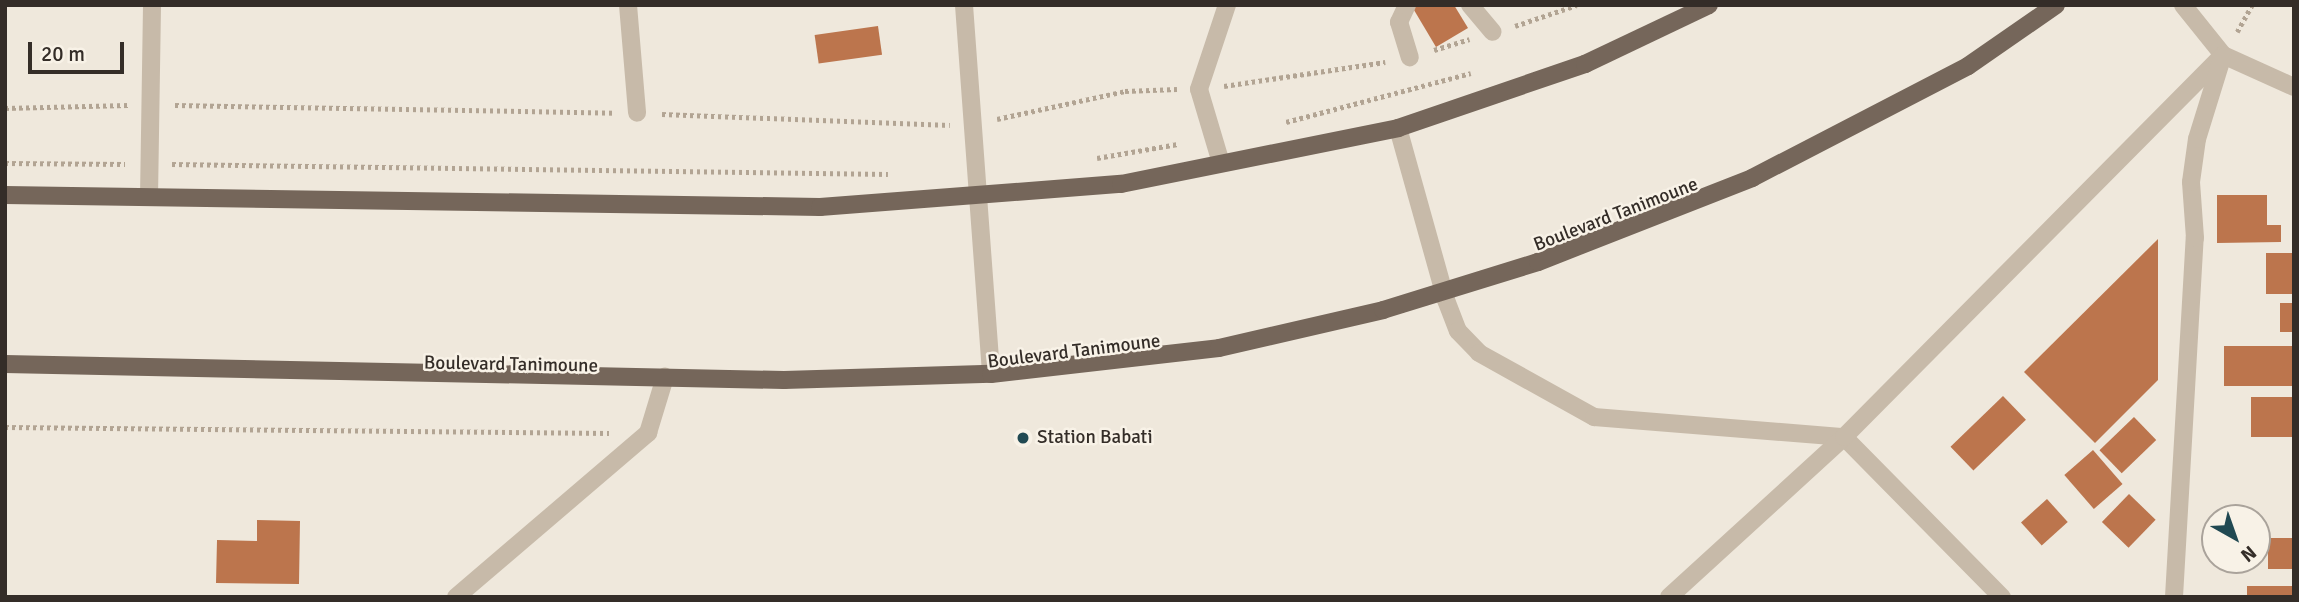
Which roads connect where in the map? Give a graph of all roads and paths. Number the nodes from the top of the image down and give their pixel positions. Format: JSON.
{"nodes":[{"id":1,"x":152,"y":5,"type":"edge"},
{"id":2,"x":628,"y":5,"type":"edge"},
{"id":3,"x":964,"y":5,"type":"edge"},
{"id":4,"x":1227,"y":5,"type":"edge"},
{"id":5,"x":1408,"y":5,"type":"edge"},
{"id":6,"x":1471,"y":5,"type":"edge"},
{"id":7,"x":1577,"y":5,"type":"edge"},
{"id":8,"x":1709,"y":5,"type":"edge"},
{"id":9,"x":2056,"y":5,"type":"edge"},
{"id":10,"x":2183,"y":5,"type":"edge"},
{"id":11,"x":1493,"y":32,"type":"junction"},
{"id":12,"x":2223,"y":55,"type":"junction"},
{"id":13,"x":1410,"y":57,"type":"junction"},
{"id":14,"x":1486,"y":69,"type":"dead end"},
{"id":15,"x":2294,"y":87,"type":"edge"},
{"id":16,"x":1199,"y":89,"type":"junction"},
{"id":17,"x":153,"y":105,"type":"junction"},
{"id":18,"x":5,"y":108,"type":"edge"},
{"id":19,"x":637,"y":113,"type":"junction"},
{"id":20,"x":1282,"y":123,"type":"dead end"},
{"id":21,"x":973,"y":126,"type":"junction"},
{"id":22,"x":1398,"y":128,"type":"junction"},
{"id":23,"x":1214,"y":138,"type":"junction"},
{"id":24,"x":1083,"y":161,"type":"dead end"},
{"id":25,"x":5,"y":163,"type":"edge"},
{"id":26,"x":1221,"y":163,"type":"junction"},
{"id":27,"x":149,"y":164,"type":"junction"},
{"id":28,"x":897,"y":175,"type":"dead end"},
{"id":29,"x":5,"y":195,"type":"edge"},
{"id":30,"x":149,"y":197,"type":"junction"},
{"id":31,"x":981,"y":199,"type":"junction"},
{"id":32,"x":1443,"y":290,"type":"junction"},
{"id":33,"x":5,"y":364,"type":"edge"},
{"id":34,"x":990,"y":374,"type":"junction"},
{"id":35,"x":665,"y":377,"type":"junction"},
{"id":36,"x":5,"y":427,"type":"edge"},
{"id":37,"x":648,"y":433,"type":"junction"},
{"id":38,"x":1844,"y":437,"type":"junction"},
{"id":39,"x":456,"y":597,"type":"edge"},
{"id":40,"x":1669,"y":597,"type":"edge"},
{"id":41,"x":2002,"y":597,"type":"edge"},
{"id":42,"x":2174,"y":597,"type":"edge"}],
"edges":[{"from":1,"to":17,"type":"street"},
{"from":2,"to":19,"type":"street"},
{"from":3,"to":21,"type":"street"},
{"from":4,"to":16,"type":"street"},
{"from":5,"to":13,"type":"street"},
{"from":6,"to":11,"type":"street"},
{"from":7,"to":11,"type":"path"},
{"from":8,"to":22,"type":"main road"},
{"from":9,"to":32,"type":"main road","name":"Boulevard Tanimoune"},
{"from":10,"to":12,"type":"street"},
{"from":11,"to":13,"type":"path"},
{"from":12,"to":15,"type":"street"},
{"from":12,"to":38,"type":"street"},
{"from":12,"to":42,"type":"street"},
{"from":13,"to":16,"type":"path"},
{"from":14,"to":20,"type":"path"},
{"from":16,"to":21,"type":"path"},
{"from":16,"to":23,"type":"street"},
{"from":17,"to":18,"type":"path"},
{"from":17,"to":19,"type":"path"},
{"from":17,"to":27,"type":"street"},
{"from":19,"to":21,"type":"path"},
{"from":21,"to":31,"type":"street"},
{"from":22,"to":26,"type":"main road"},
{"from":22,"to":32,"type":"street"},
{"from":23,"to":24,"type":"path"},
{"from":23,"to":26,"type":"street"},
{"from":25,"to":27,"type":"path"},
{"from":26,"to":31,"type":"main road"},
{"from":27,"to":28,"type":"path"},
{"from":27,"to":30,"type":"street"},
{"from":29,"to":30,"type":"main road"},
{"from":30,"to":31,"type":"main road"},
{"from":31,"to":34,"type":"street"},
{"from":32,"to":34,"type":"main road","name":"Boulevard Tanimoune"},
{"from":32,"to":38,"type":"street"},
{"from":33,"to":35,"type":"main road","name":"Boulevard Tanimoune"},
{"from":34,"to":35,"type":"main road","name":"Boulevard Tanimoune"},
{"from":35,"to":37,"type":"street"},
{"from":36,"to":37,"type":"path"},
{"from":37,"to":39,"type":"street"},
{"from":38,"to":40,"type":"street"},
{"from":38,"to":41,"type":"street"}]}
